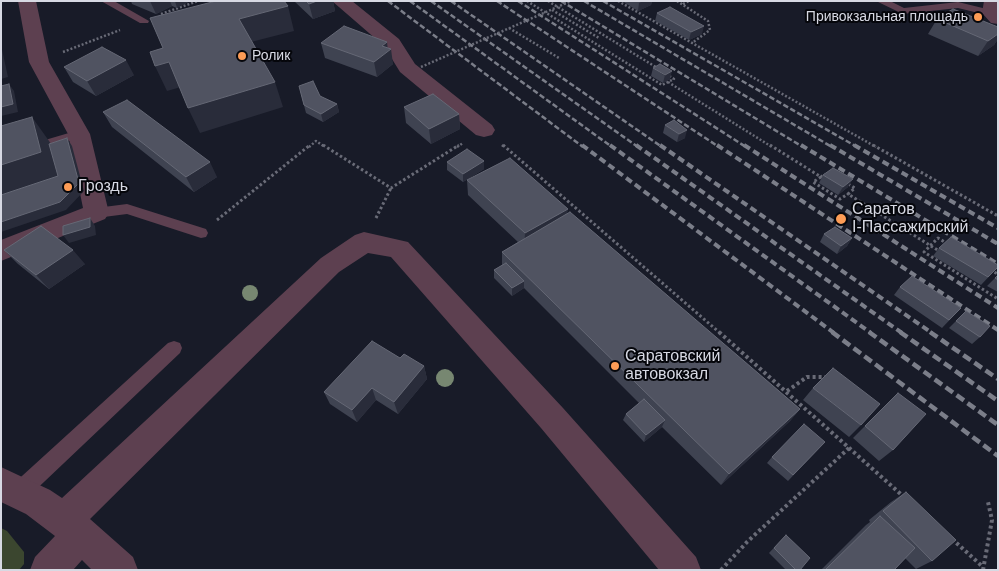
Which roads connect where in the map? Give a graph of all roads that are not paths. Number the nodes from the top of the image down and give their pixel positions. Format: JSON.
{"nodes":[{"id":1,"x":27,"y":1,"type":"edge"},
{"id":2,"x":106,"y":1,"type":"edge"},
{"id":3,"x":341,"y":1,"type":"edge"},
{"id":4,"x":881,"y":1,"type":"edge"},
{"id":5,"x":995,"y":8,"type":"edge"},
{"id":6,"x":144,"y":21,"type":"dead end"},
{"id":7,"x":484,"y":130,"type":"road end"},
{"id":8,"x":79,"y":134,"type":"junction"},
{"id":9,"x":1,"y":157,"type":"edge"},
{"id":10,"x":96,"y":214,"type":"junction"},
{"id":11,"x":200,"y":233,"type":"road end"},
{"id":12,"x":1,"y":251,"type":"edge"},
{"id":13,"x":174,"y":348,"type":"dead end"},
{"id":14,"x":10,"y":488,"type":"edge"},
{"id":15,"x":73,"y":528,"type":"junction"},
{"id":16,"x":48,"y":570,"type":"edge"},
{"id":17,"x":120,"y":570,"type":"edge"},
{"id":18,"x":683,"y":570,"type":"edge"}],
"edges":[{"from":1,"to":8,"type":"street"},
{"from":2,"to":6,"type":"lane"},
{"from":3,"to":7,"type":"street"},
{"from":4,"to":5,"type":"lane"},
{"from":8,"to":9,"type":"lane"},
{"from":8,"to":10,"type":"street"},
{"from":10,"to":11,"type":"lane"},
{"from":10,"to":12,"type":"street"},
{"from":13,"to":14,"type":"lane"},
{"from":14,"to":15,"type":"street"},
{"from":15,"to":16,"type":"street"},
{"from":15,"to":17,"type":"street"},
{"from":15,"to":18,"type":"street"}]}
